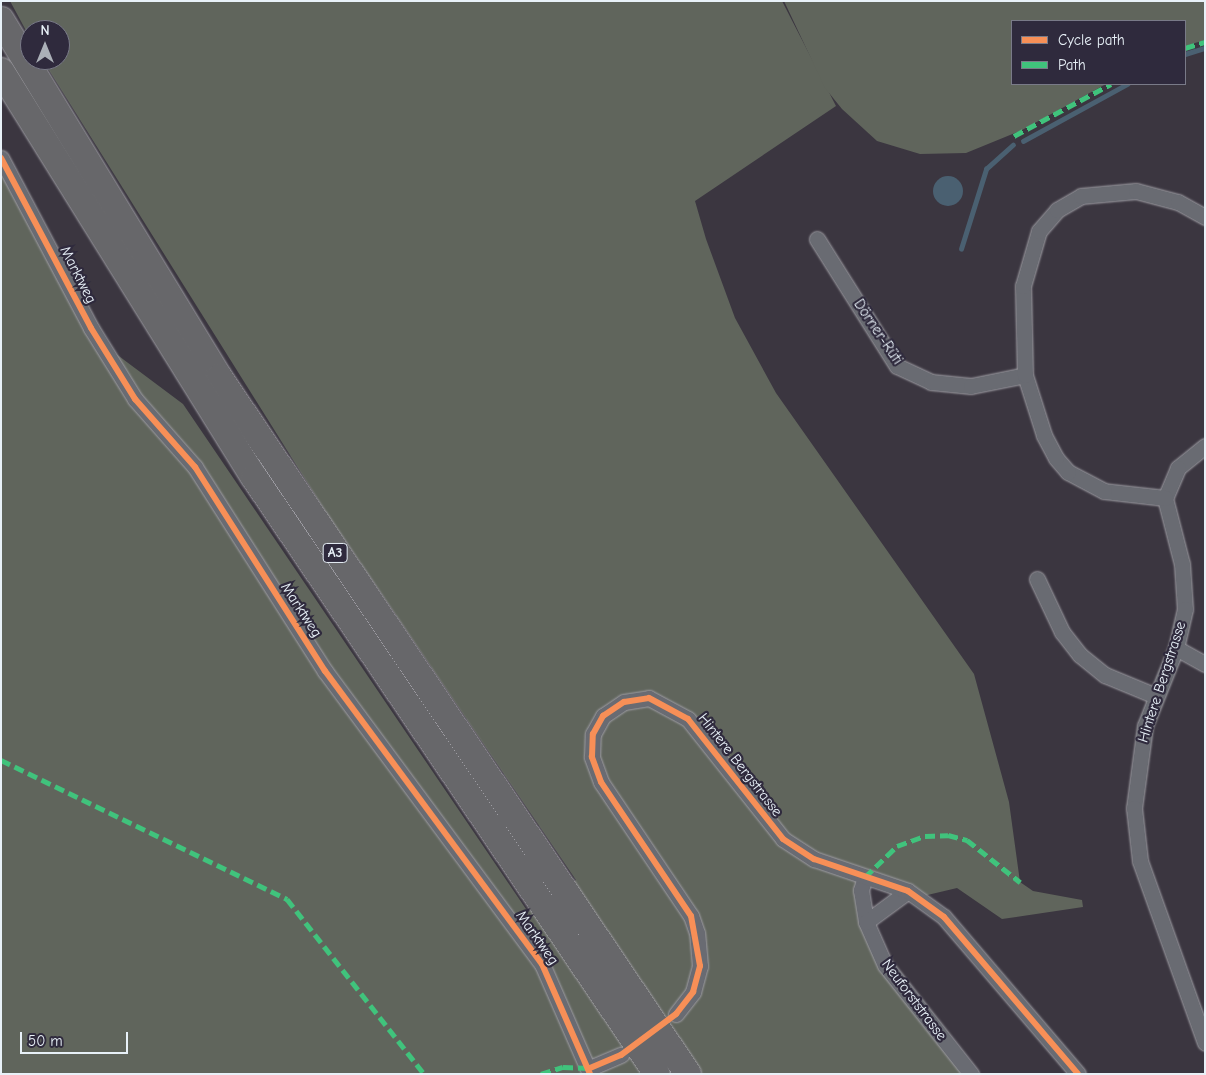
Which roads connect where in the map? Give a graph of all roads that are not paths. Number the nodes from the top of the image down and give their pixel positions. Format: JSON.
{"nodes":[{"id":1,"x":1,"y":20,"type":"edge"},
{"id":2,"x":1,"y":71,"type":"edge"},
{"id":3,"x":1,"y":158,"type":"edge"},
{"id":4,"x":1205,"y":217,"type":"edge"},
{"id":5,"x":817,"y":239,"type":"dead end"},
{"id":6,"x":1025,"y":374,"type":"junction"},
{"id":7,"x":1205,"y":446,"type":"edge"},
{"id":8,"x":1166,"y":498,"type":"junction"},
{"id":9,"x":1037,"y":580,"type":"dead end"},
{"id":10,"x":1176,"y":648,"type":"junction"},
{"id":11,"x":1205,"y":664,"type":"edge"},
{"id":12,"x":1156,"y":696,"type":"junction"},
{"id":13,"x":865,"y":877,"type":"junction"},
{"id":14,"x":908,"y":891,"type":"junction"},
{"id":15,"x":866,"y":922,"type":"junction"},
{"id":16,"x":676,"y":1014,"type":"dead end"},
{"id":17,"x":1205,"y":1044,"type":"edge"},
{"id":18,"x":621,"y":1055,"type":"dead end"},
{"id":19,"x":590,"y":1071,"type":"edge"},
{"id":20,"x":657,"y":1074,"type":"edge"},
{"id":21,"x":688,"y":1074,"type":"edge"},
{"id":22,"x":971,"y":1074,"type":"edge"},
{"id":23,"x":1078,"y":1074,"type":"edge"}],
"edges":[{"from":1,"to":21,"type":"highway","number":"A3"},
{"from":2,"to":20,"type":"highway","number":"A3"},
{"from":3,"to":19,"type":"street","name":"Marktweg"},
{"from":4,"to":6,"type":"street"},
{"from":5,"to":6,"type":"street","name":"Dörner-Rüti"},
{"from":6,"to":8,"type":"street"},
{"from":7,"to":8,"type":"street"},
{"from":8,"to":10,"type":"street","name":"Hintere Bergstrasse"},
{"from":9,"to":12,"type":"street"},
{"from":10,"to":11,"type":"street"},
{"from":10,"to":12,"type":"street","name":"Hintere Bergstrasse"},
{"from":12,"to":17,"type":"street","name":"Hintere Bergstrasse"},
{"from":13,"to":14,"type":"street","name":"Hintere Bergstrasse"},
{"from":13,"to":15,"type":"street","name":"Neuforststrasse"},
{"from":13,"to":16,"type":"street","name":"Hintere Bergstrasse"},
{"from":14,"to":15,"type":"street"},
{"from":14,"to":23,"type":"street","name":"Hintere Bergstrasse"},
{"from":15,"to":22,"type":"street","name":"Neuforststrasse"},
{"from":18,"to":19,"type":"street"}]}
